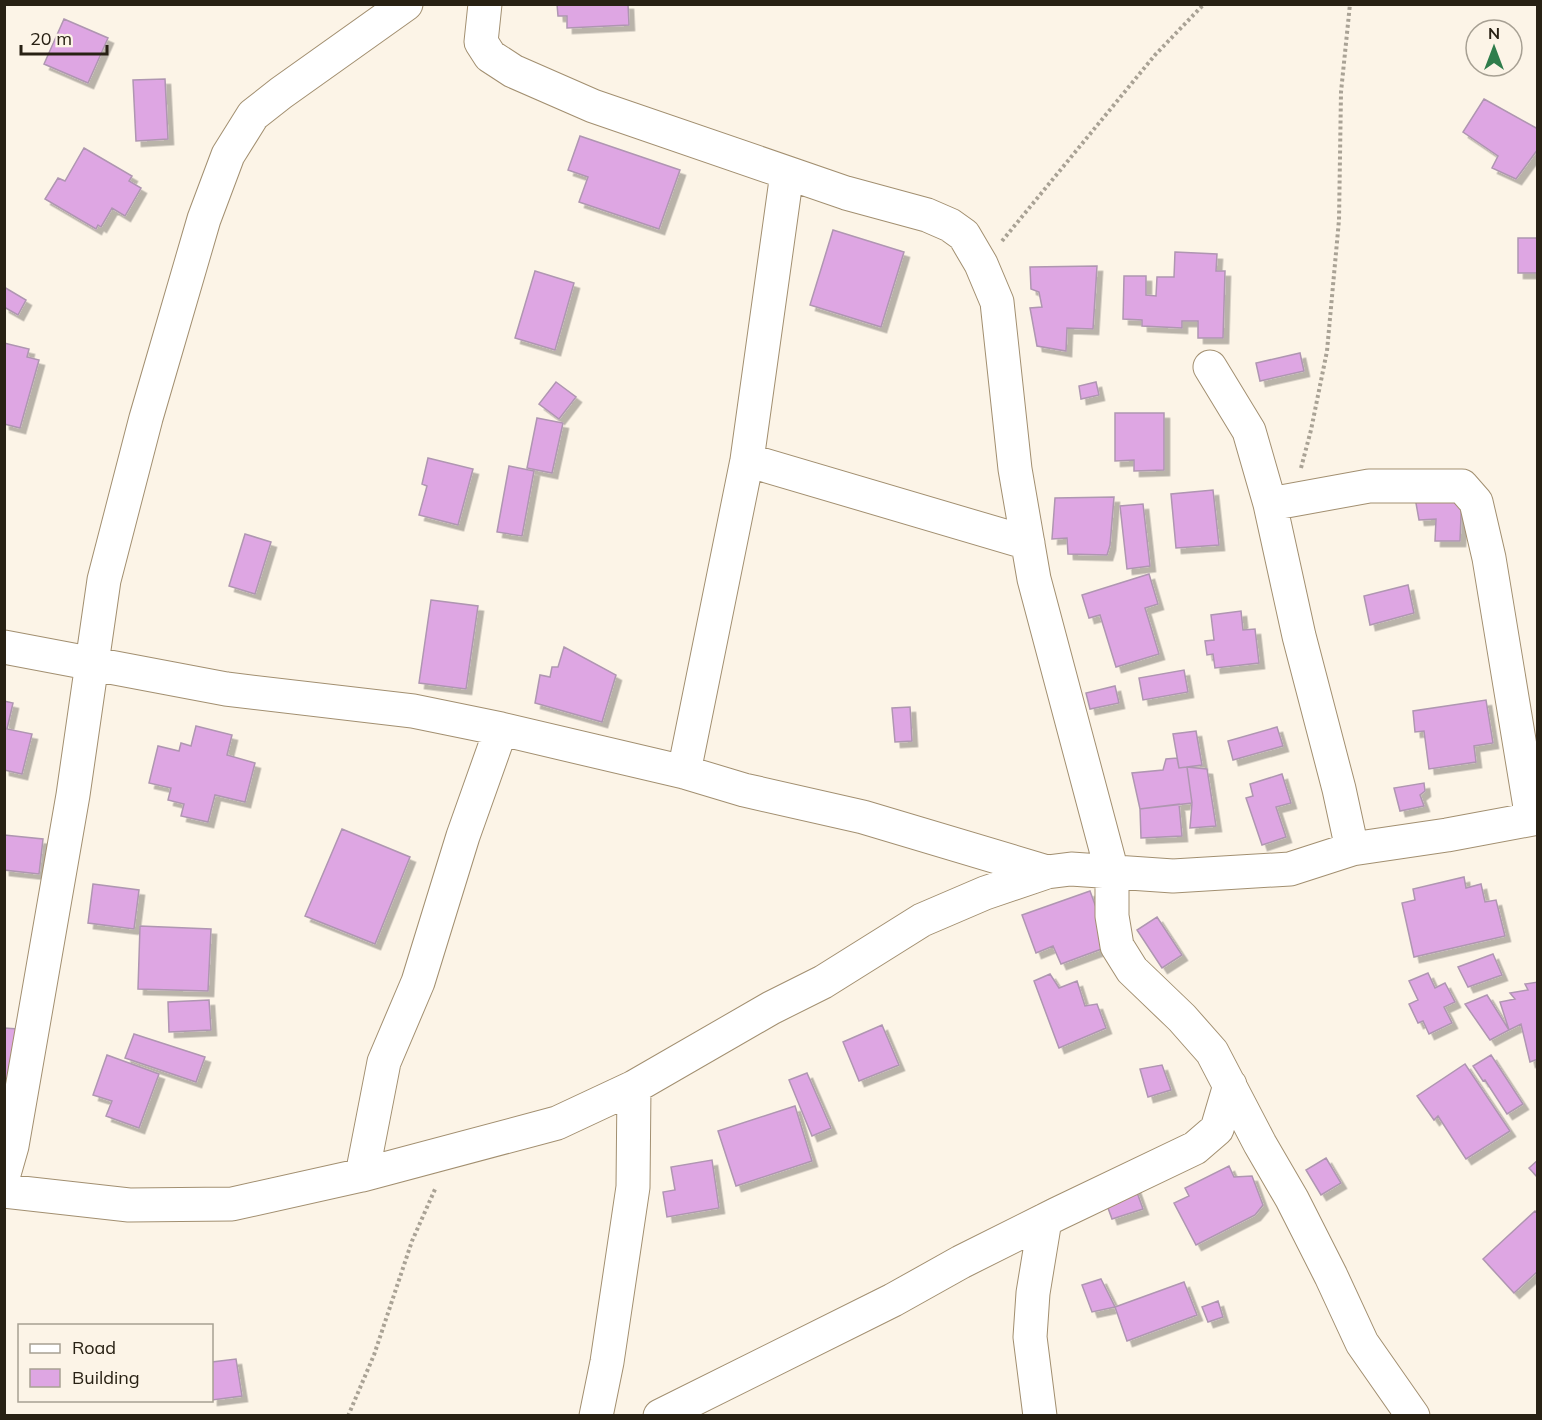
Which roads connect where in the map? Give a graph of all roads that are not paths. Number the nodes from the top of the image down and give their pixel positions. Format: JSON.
{"nodes":[{"id":1,"x":406,"y":4,"type":"edge"},
{"id":2,"x":485,"y":4,"type":"edge"},
{"id":3,"x":787,"y":173,"type":"junction"},
{"id":4,"x":1210,"y":367,"type":"dead end"},
{"id":5,"x":747,"y":460,"type":"junction"},
{"id":6,"x":1281,"y":502,"type":"junction"},
{"id":7,"x":1028,"y":543,"type":"junction"},
{"id":8,"x":4,"y":647,"type":"edge"},
{"id":9,"x":93,"y":664,"type":"junction"},
{"id":10,"x":501,"y":729,"type":"junction"},
{"id":11,"x":684,"y":772,"type":"junction"},
{"id":12,"x":1535,"y":818,"type":"edge"},
{"id":13,"x":1352,"y":849,"type":"junction"},
{"id":14,"x":1047,"y":872,"type":"junction"},
{"id":15,"x":1112,"y":872,"type":"junction"},
{"id":16,"x":1230,"y":1085,"type":"junction"},
{"id":17,"x":634,"y":1087,"type":"junction"},
{"id":18,"x":4,"y":1174,"type":"edge"},
{"id":19,"x":362,"y":1175,"type":"junction"},
{"id":20,"x":4,"y":1191,"type":"edge"},
{"id":21,"x":1045,"y":1220,"type":"junction"},
{"id":22,"x":596,"y":1416,"type":"edge"},
{"id":23,"x":660,"y":1416,"type":"edge"},
{"id":24,"x":1040,"y":1416,"type":"edge"},
{"id":25,"x":1413,"y":1416,"type":"edge"}],
"edges":[{"from":1,"to":9,"type":"street"},
{"from":2,"to":3,"type":"street"},
{"from":3,"to":5,"type":"street"},
{"from":3,"to":7,"type":"street"},
{"from":4,"to":6,"type":"street"},
{"from":5,"to":7,"type":"street"},
{"from":5,"to":11,"type":"street"},
{"from":6,"to":12,"type":"street"},
{"from":6,"to":13,"type":"street"},
{"from":7,"to":15,"type":"street"},
{"from":8,"to":9,"type":"street"},
{"from":9,"to":10,"type":"street"},
{"from":9,"to":18,"type":"street"},
{"from":10,"to":11,"type":"street"},
{"from":10,"to":19,"type":"street"},
{"from":11,"to":14,"type":"street"},
{"from":12,"to":13,"type":"street"},
{"from":13,"to":15,"type":"street"},
{"from":14,"to":15,"type":"street"},
{"from":14,"to":17,"type":"street"},
{"from":15,"to":16,"type":"street"},
{"from":16,"to":21,"type":"street"},
{"from":16,"to":25,"type":"street"},
{"from":17,"to":19,"type":"street"},
{"from":17,"to":22,"type":"street"},
{"from":19,"to":20,"type":"street"},
{"from":21,"to":23,"type":"street"},
{"from":21,"to":24,"type":"street"}]}
